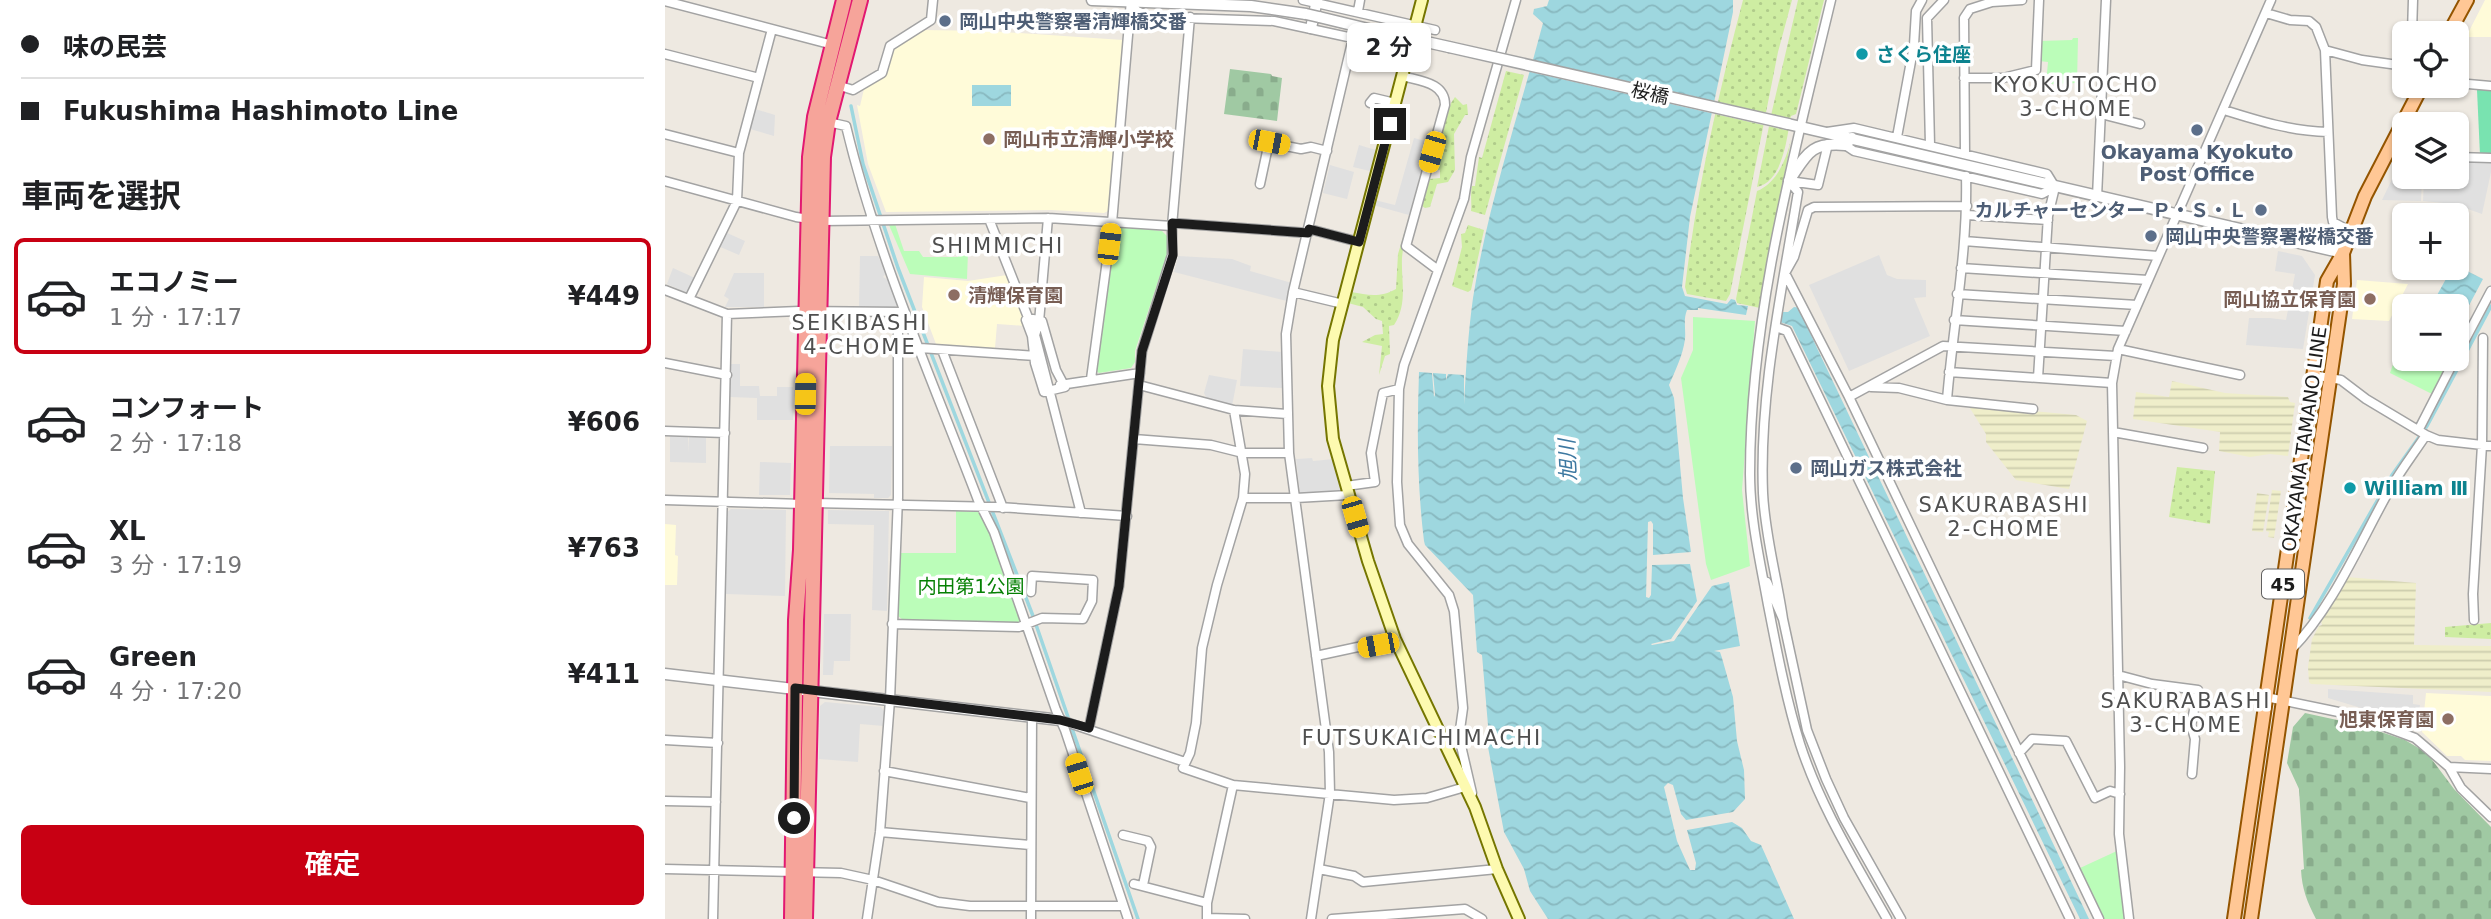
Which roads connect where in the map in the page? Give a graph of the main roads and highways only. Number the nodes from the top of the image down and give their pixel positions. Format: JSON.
{"nodes":[{"id":1,"x":844,"y":0,"type":"edge"},
{"id":2,"x":860,"y":0,"type":"edge"},
{"id":3,"x":1422,"y":0,"type":"edge"},
{"id":4,"x":2466,"y":0,"type":"edge"},
{"id":5,"x":2455,"y":21,"type":"edge"},
{"id":6,"x":2416,"y":98,"type":"edge"},
{"id":7,"x":815,"y":221,"type":"junction"},
{"id":8,"x":2343,"y":253,"type":"junction"},
{"id":9,"x":808,"y":503,"type":"junction"},
{"id":10,"x":799,"y":872,"type":"junction"},
{"id":11,"x":792,"y":919,"type":"edge"},
{"id":12,"x":805,"y":919,"type":"edge"},
{"id":13,"x":1520,"y":919,"type":"edge"},
{"id":14,"x":2234,"y":919,"type":"edge"},
{"id":15,"x":2251,"y":919,"type":"edge"}],
"edges":[{"from":1,"to":7,"type":"highway"},
{"from":2,"to":7,"type":"highway"},
{"from":3,"to":13,"type":"main road"},
{"from":4,"to":5,"type":"main road"},
{"from":6,"to":8,"type":"main road","name":"OKAYAMA TAMANO LINE","number":"45"},
{"from":7,"to":9,"type":"highway"},
{"from":8,"to":14,"type":"main road","name":"OKAYAMA TAMANO LINE","number":"45"},
{"from":8,"to":15,"type":"main road","name":"OKAYAMA TAMANO LINE","number":"45"},
{"from":9,"to":10,"type":"highway"},
{"from":9,"to":10,"type":"highway"},
{"from":10,"to":11,"type":"highway"},
{"from":10,"to":12,"type":"highway"}]}
